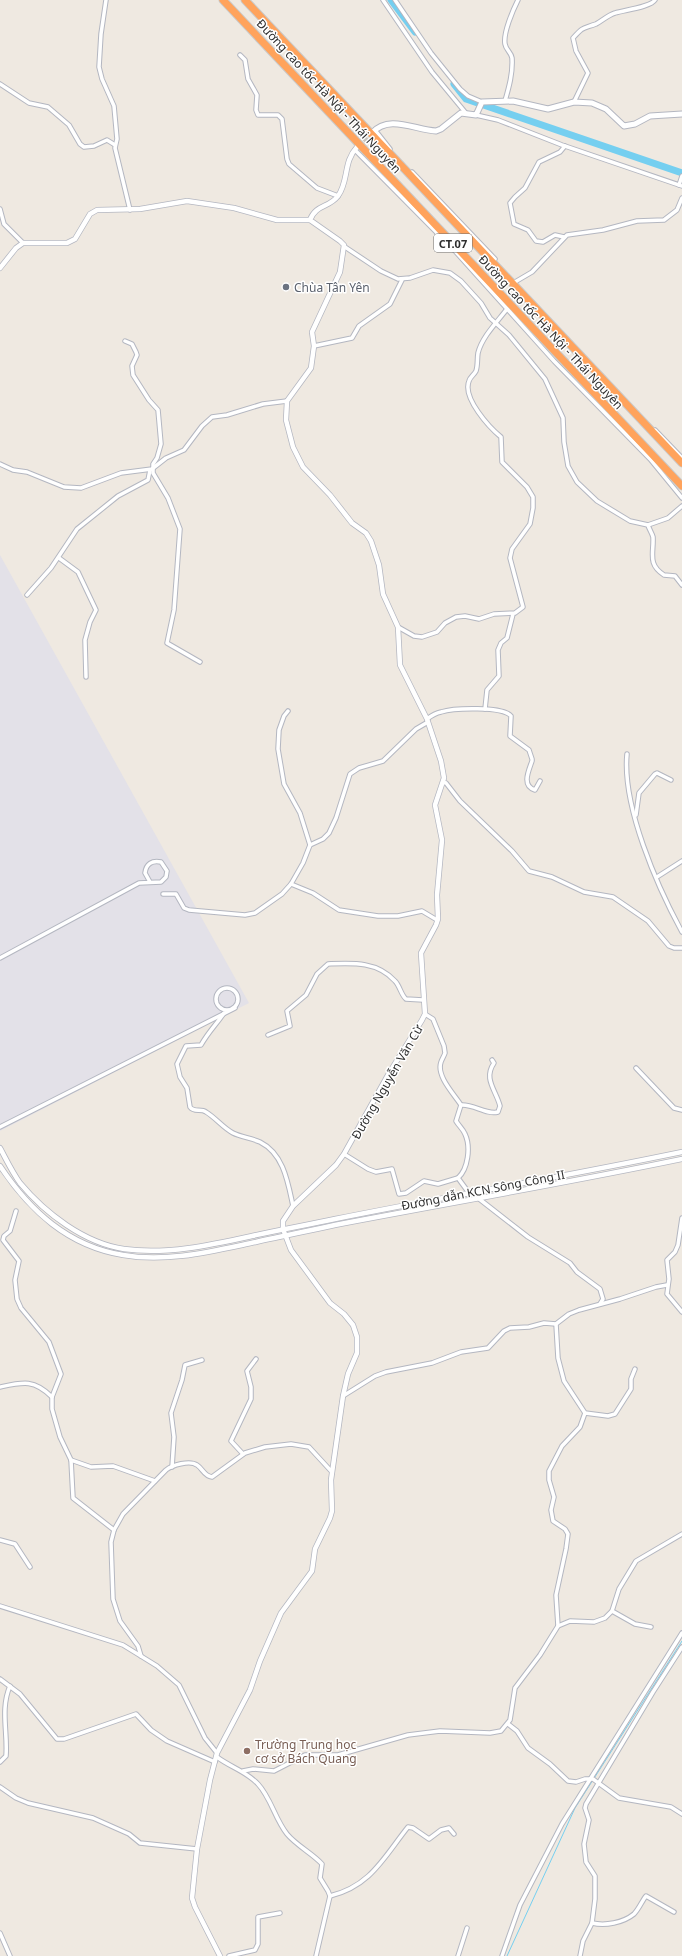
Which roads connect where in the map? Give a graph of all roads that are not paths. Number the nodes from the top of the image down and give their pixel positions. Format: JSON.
{"nodes":[{"id":1,"x":106,"y":0,"type":"edge"},
{"id":2,"x":223,"y":0,"type":"edge"},
{"id":3,"x":245,"y":0,"type":"edge"},
{"id":4,"x":383,"y":0,"type":"edge"},
{"id":5,"x":395,"y":0,"type":"edge"},
{"id":6,"x":518,"y":0,"type":"edge"},
{"id":7,"x":655,"y":0,"type":"edge"},
{"id":8,"x":240,"y":55,"type":"dead end"},
{"id":9,"x":0,"y":84,"type":"edge"},
{"id":10,"x":505,"y":101,"type":"junction"},
{"id":11,"x":482,"y":102,"type":"junction"},
{"id":12,"x":574,"y":102,"type":"junction"},
{"id":13,"x":465,"y":112,"type":"junction"},
{"id":14,"x":476,"y":113,"type":"junction"},
{"id":15,"x":682,"y":114,"type":"edge"},
{"id":16,"x":373,"y":131,"type":"joint"},
{"id":17,"x":115,"y":145,"type":"junction"},
{"id":18,"x":566,"y":146,"type":"junction"},
{"id":19,"x":356,"y":148,"type":"joint"},
{"id":20,"x":682,"y":176,"type":"edge"},
{"id":21,"x":680,"y":185,"type":"edge"},
{"id":22,"x":338,"y":196,"type":"junction"},
{"id":23,"x":682,"y":198,"type":"edge"},
{"id":24,"x":0,"y":209,"type":"edge"},
{"id":25,"x":130,"y":210,"type":"junction"},
{"id":26,"x":310,"y":220,"type":"junction"},
{"id":27,"x":564,"y":237,"type":"junction"},
{"id":28,"x":23,"y":243,"type":"junction"},
{"id":29,"x":345,"y":247,"type":"junction"},
{"id":30,"x":0,"y":268,"type":"edge"},
{"id":31,"x":402,"y":280,"type":"junction"},
{"id":32,"x":515,"y":282,"type":"junction"},
{"id":33,"x":507,"y":309,"type":"junction"},
{"id":34,"x":496,"y":324,"type":"junction"},
{"id":35,"x":125,"y":341,"type":"dead end"},
{"id":36,"x":314,"y":346,"type":"junction"},
{"id":37,"x":287,"y":401,"type":"junction"},
{"id":38,"x":682,"y":458,"type":"edge"},
{"id":39,"x":682,"y":463,"type":"edge"},
{"id":40,"x":0,"y":464,"type":"edge"},
{"id":41,"x":151,"y":470,"type":"junction"},
{"id":42,"x":682,"y":486,"type":"edge"},
{"id":43,"x":682,"y":498,"type":"edge"},
{"id":44,"x":682,"y":506,"type":"edge"},
{"id":45,"x":648,"y":525,"type":"junction"},
{"id":46,"x":59,"y":558,"type":"junction"},
{"id":47,"x":682,"y":585,"type":"edge"},
{"id":48,"x":27,"y":594,"type":"dead end"},
{"id":49,"x":513,"y":614,"type":"junction"},
{"id":50,"x":398,"y":627,"type":"junction"},
{"id":51,"x":200,"y":662,"type":"dead end"},
{"id":52,"x":86,"y":677,"type":"dead end"},
{"id":53,"x":485,"y":709,"type":"junction"},
{"id":54,"x":288,"y":711,"type":"dead end"},
{"id":55,"x":427,"y":720,"type":"junction"},
{"id":56,"x":627,"y":754,"type":"dead end"},
{"id":57,"x":671,"y":780,"type":"dead end"},
{"id":58,"x":540,"y":781,"type":"dead end"},
{"id":59,"x":443,"y":782,"type":"junction"},
{"id":60,"x":636,"y":819,"type":"junction"},
{"id":61,"x":310,"y":845,"type":"junction"},
{"id":62,"x":682,"y":861,"type":"edge"},
{"id":63,"x":145,"y":873,"type":"junction"},
{"id":64,"x":656,"y":877,"type":"junction"},
{"id":65,"x":150,"y":882,"type":"junction"},
{"id":66,"x":139,"y":883,"type":"junction"},
{"id":67,"x":291,"y":884,"type":"junction"},
{"id":68,"x":163,"y":894,"type":"dead end"},
{"id":69,"x":437,"y":920,"type":"junction"},
{"id":70,"x":682,"y":932,"type":"edge"},
{"id":71,"x":682,"y":948,"type":"edge"},
{"id":72,"x":0,"y":958,"type":"edge"},
{"id":73,"x":423,"y":1000,"type":"junction"},
{"id":74,"x":218,"y":1005,"type":"junction"},
{"id":75,"x":235,"y":1008,"type":"junction"},
{"id":76,"x":224,"y":1014,"type":"junction"},
{"id":77,"x":425,"y":1014,"type":"junction"},
{"id":78,"x":219,"y":1016,"type":"junction"},
{"id":79,"x":268,"y":1035,"type":"dead end"},
{"id":80,"x":492,"y":1060,"type":"dead end"},
{"id":81,"x":636,"y":1068,"type":"dead end"},
{"id":82,"x":461,"y":1105,"type":"junction"},
{"id":83,"x":682,"y":1110,"type":"edge"},
{"id":84,"x":0,"y":1127,"type":"edge"},
{"id":85,"x":0,"y":1148,"type":"edge"},
{"id":86,"x":682,"y":1152,"type":"edge"},
{"id":87,"x":344,"y":1154,"type":"junction"},
{"id":88,"x":682,"y":1159,"type":"edge"},
{"id":89,"x":0,"y":1166,"type":"edge"},
{"id":90,"x":458,"y":1178,"type":"junction"},
{"id":91,"x":521,"y":1183,"type":"junction"},
{"id":92,"x":522,"y":1190,"type":"junction"},
{"id":93,"x":469,"y":1193,"type":"junction"},
{"id":94,"x":477,"y":1197,"type":"junction"},
{"id":95,"x":293,"y":1206,"type":"junction"},
{"id":96,"x":16,"y":1211,"type":"dead end"},
{"id":97,"x":682,"y":1218,"type":"edge"},
{"id":98,"x":284,"y":1229,"type":"junction"},
{"id":99,"x":0,"y":1233,"type":"edge"},
{"id":100,"x":285,"y":1235,"type":"junction"},
{"id":101,"x":89,"y":1237,"type":"junction"},
{"id":102,"x":4,"y":1239,"type":"junction"},
{"id":103,"x":83,"y":1242,"type":"junction"},
{"id":104,"x":667,"y":1285,"type":"junction"},
{"id":105,"x":600,"y":1304,"type":"junction"},
{"id":106,"x":682,"y":1312,"type":"edge"},
{"id":107,"x":556,"y":1324,"type":"junction"},
{"id":108,"x":256,"y":1359,"type":"dead end"},
{"id":109,"x":202,"y":1360,"type":"dead end"},
{"id":110,"x":635,"y":1369,"type":"dead end"},
{"id":111,"x":0,"y":1388,"type":"edge"},
{"id":112,"x":343,"y":1396,"type":"junction"},
{"id":113,"x":52,"y":1397,"type":"junction"},
{"id":114,"x":585,"y":1413,"type":"junction"},
{"id":115,"x":243,"y":1454,"type":"junction"},
{"id":116,"x":71,"y":1460,"type":"junction"},
{"id":117,"x":172,"y":1467,"type":"junction"},
{"id":118,"x":332,"y":1472,"type":"junction"},
{"id":119,"x":155,"y":1481,"type":"junction"},
{"id":120,"x":114,"y":1530,"type":"junction"},
{"id":121,"x":682,"y":1534,"type":"edge"},
{"id":122,"x":0,"y":1540,"type":"edge"},
{"id":123,"x":30,"y":1567,"type":"dead end"},
{"id":124,"x":0,"y":1606,"type":"edge"},
{"id":125,"x":612,"y":1611,"type":"junction"},
{"id":126,"x":558,"y":1626,"type":"junction"},
{"id":127,"x":651,"y":1627,"type":"dead end"},
{"id":128,"x":682,"y":1633,"type":"edge"},
{"id":129,"x":682,"y":1647,"type":"edge"},
{"id":130,"x":141,"y":1656,"type":"junction"},
{"id":131,"x":0,"y":1679,"type":"edge"},
{"id":132,"x":10,"y":1686,"type":"junction"},
{"id":133,"x":508,"y":1724,"type":"junction"},
{"id":134,"x":216,"y":1757,"type":"junction"},
{"id":135,"x":0,"y":1762,"type":"edge"},
{"id":136,"x":243,"y":1772,"type":"junction"},
{"id":137,"x":592,"y":1779,"type":"junction"},
{"id":138,"x":599,"y":1782,"type":"junction"},
{"id":139,"x":0,"y":1787,"type":"edge"},
{"id":140,"x":682,"y":1814,"type":"edge"},
{"id":141,"x":454,"y":1834,"type":"dead end"},
{"id":142,"x":197,"y":1849,"type":"junction"},
{"id":143,"x":330,"y":1896,"type":"junction"},
{"id":144,"x":674,"y":1912,"type":"dead end"},
{"id":145,"x":280,"y":1913,"type":"dead end"},
{"id":146,"x":592,"y":1923,"type":"junction"},
{"id":147,"x":467,"y":1928,"type":"dead end"},
{"id":148,"x":0,"y":1933,"type":"edge"},
{"id":149,"x":10,"y":1956,"type":"edge"},
{"id":150,"x":220,"y":1956,"type":"edge"},
{"id":151,"x":229,"y":1956,"type":"edge"},
{"id":152,"x":316,"y":1956,"type":"edge"},
{"id":153,"x":458,"y":1956,"type":"edge"},
{"id":154,"x":502,"y":1956,"type":"edge"},
{"id":155,"x":580,"y":1956,"type":"edge"}],
"edges":[{"from":1,"to":17,"type":"street"},
{"from":2,"to":42,"type":"highway","name":"Đường cao tốc Hà Nội - Thái Nguyên","number":"CT.07"},
{"from":3,"to":39,"type":"highway","name":"Đường cao tốc Hà Nội - Thái Nguyên","number":"CT.07"},
{"from":4,"to":13,"type":"street"},
{"from":5,"to":11,"type":"street"},
{"from":6,"to":10,"type":"street"},
{"from":7,"to":12,"type":"street"},
{"from":8,"to":22,"type":"street"},
{"from":9,"to":17,"type":"street"},
{"from":10,"to":11,"type":"main road"},
{"from":10,"to":12,"type":"main road"},
{"from":11,"to":14,"type":"main road"},
{"from":12,"to":15,"type":"main road"},
{"from":13,"to":14,"type":"main road"},
{"from":13,"to":16,"type":"main road"},
{"from":14,"to":18,"type":"street"},
{"from":16,"to":32,"type":"street"},
{"from":17,"to":25,"type":"street"},
{"from":18,"to":21,"type":"street"},
{"from":18,"to":27,"type":"street"},
{"from":19,"to":22,"type":"street"},
{"from":19,"to":33,"type":"street"},
{"from":20,"to":21,"type":"street"},
{"from":22,"to":26,"type":"street"},
{"from":23,"to":27,"type":"street"},
{"from":24,"to":28,"type":"street"},
{"from":25,"to":26,"type":"street"},
{"from":25,"to":28,"type":"street"},
{"from":26,"to":29,"type":"street"},
{"from":27,"to":32,"type":"street"},
{"from":28,"to":30,"type":"street"},
{"from":29,"to":31,"type":"street"},
{"from":29,"to":36,"type":"street"},
{"from":31,"to":34,"type":"street"},
{"from":31,"to":36,"type":"street"},
{"from":32,"to":38,"type":"street"},
{"from":33,"to":34,"type":"street"},
{"from":33,"to":43,"type":"street"},
{"from":34,"to":45,"type":"street"},
{"from":34,"to":49,"type":"street"},
{"from":35,"to":41,"type":"street"},
{"from":36,"to":37,"type":"street"},
{"from":37,"to":41,"type":"street"},
{"from":37,"to":50,"type":"street","name":"Đường Nguyễn Văn Cừ"},
{"from":40,"to":41,"type":"street"},
{"from":41,"to":46,"type":"street"},
{"from":41,"to":51,"type":"street"},
{"from":44,"to":45,"type":"street"},
{"from":45,"to":47,"type":"street"},
{"from":46,"to":48,"type":"street"},
{"from":46,"to":52,"type":"street"},
{"from":49,"to":50,"type":"street"},
{"from":49,"to":53,"type":"street"},
{"from":50,"to":55,"type":"street","name":"Đường Nguyễn Văn Cừ"},
{"from":53,"to":55,"type":"street"},
{"from":53,"to":58,"type":"street"},
{"from":54,"to":61,"type":"street"},
{"from":55,"to":59,"type":"street","name":"Đường Nguyễn Văn Cừ"},
{"from":55,"to":61,"type":"street"},
{"from":56,"to":60,"type":"street"},
{"from":57,"to":60,"type":"street"},
{"from":59,"to":69,"type":"street","name":"Đường Nguyễn Văn Cừ"},
{"from":59,"to":71,"type":"street"},
{"from":60,"to":64,"type":"street"},
{"from":61,"to":67,"type":"street"},
{"from":62,"to":64,"type":"street"},
{"from":63,"to":65,"type":"street"},
{"from":63,"to":65,"type":"street"},
{"from":63,"to":66,"type":"street"},
{"from":64,"to":70,"type":"street"},
{"from":65,"to":66,"type":"street"},
{"from":66,"to":72,"type":"street"},
{"from":67,"to":68,"type":"street"},
{"from":67,"to":69,"type":"street"},
{"from":69,"to":73,"type":"street","name":"Đường Nguyễn Văn Cừ"},
{"from":73,"to":77,"type":"street","name":"Đường Nguyễn Văn Cừ"},
{"from":73,"to":79,"type":"street"},
{"from":74,"to":75,"type":"street"},
{"from":74,"to":75,"type":"street"},
{"from":74,"to":78,"type":"street"},
{"from":75,"to":76,"type":"street"},
{"from":76,"to":78,"type":"street"},
{"from":76,"to":95,"type":"street"},
{"from":77,"to":82,"type":"street"},
{"from":77,"to":87,"type":"street","name":"Đường Nguyễn Văn Cừ"},
{"from":78,"to":84,"type":"street"},
{"from":80,"to":82,"type":"street"},
{"from":81,"to":83,"type":"street"},
{"from":82,"to":90,"type":"street"},
{"from":85,"to":101,"type":"street","name":"Đường dẫn KCN Sông Công II"},
{"from":86,"to":91,"type":"street","name":"Đường dẫn KCN Sông Công II"},
{"from":87,"to":90,"type":"street"},
{"from":87,"to":95,"type":"street","name":"Đường Nguyễn Văn Cừ"},
{"from":88,"to":92,"type":"street","name":"Đường dẫn KCN Sông Công II"},
{"from":89,"to":103,"type":"street","name":"Đường dẫn KCN Sông Công II"},
{"from":90,"to":93,"type":"street"},
{"from":91,"to":92,"type":"street"},
{"from":91,"to":93,"type":"street","name":"Đường dẫn KCN Sông Công II"},
{"from":92,"to":94,"type":"street","name":"Đường dẫn KCN Sông Công II"},
{"from":93,"to":98,"type":"street","name":"Đường dẫn KCN Sông Công II"},
{"from":94,"to":100,"type":"street","name":"Đường dẫn KCN Sông Công II"},
{"from":94,"to":105,"type":"street"},
{"from":95,"to":98,"type":"street","name":"Đường Nguyễn Văn Cừ"},
{"from":96,"to":102,"type":"street"},
{"from":97,"to":104,"type":"street"},
{"from":98,"to":100,"type":"street","name":"Đường Nguyễn Văn Cừ"},
{"from":98,"to":101,"type":"street","name":"Đường dẫn KCN Sông Công II"},
{"from":99,"to":102,"type":"street"},
{"from":100,"to":103,"type":"street","name":"Đường dẫn KCN Sông Công II"},
{"from":100,"to":112,"type":"street","name":"Đường Nguyễn Văn Cừ"},
{"from":101,"to":103,"type":"street"},
{"from":102,"to":113,"type":"street"},
{"from":104,"to":105,"type":"street"},
{"from":104,"to":106,"type":"street"},
{"from":105,"to":107,"type":"street"},
{"from":107,"to":112,"type":"street"},
{"from":107,"to":114,"type":"street"},
{"from":108,"to":115,"type":"street"},
{"from":109,"to":117,"type":"street"},
{"from":110,"to":114,"type":"street"},
{"from":111,"to":113,"type":"street"},
{"from":112,"to":118,"type":"street","name":"Đường Nguyễn Văn Cừ"},
{"from":113,"to":116,"type":"street"},
{"from":114,"to":126,"type":"street"},
{"from":115,"to":117,"type":"street"},
{"from":115,"to":118,"type":"street"},
{"from":116,"to":119,"type":"street"},
{"from":116,"to":120,"type":"street"},
{"from":117,"to":119,"type":"street"},
{"from":118,"to":134,"type":"street","name":"Đường Nguyễn Văn Cừ"},
{"from":119,"to":120,"type":"street"},
{"from":120,"to":130,"type":"street"},
{"from":121,"to":125,"type":"street"},
{"from":122,"to":123,"type":"street"},
{"from":124,"to":130,"type":"street"},
{"from":125,"to":126,"type":"street"},
{"from":125,"to":127,"type":"street"},
{"from":126,"to":133,"type":"street"},
{"from":128,"to":137,"type":"street"},
{"from":129,"to":138,"type":"street"},
{"from":130,"to":134,"type":"street"},
{"from":131,"to":132,"type":"street"},
{"from":132,"to":134,"type":"street"},
{"from":132,"to":135,"type":"street"},
{"from":133,"to":136,"type":"street"},
{"from":133,"to":137,"type":"street"},
{"from":134,"to":136,"type":"street"},
{"from":134,"to":142,"type":"street","name":"Đường Nguyễn Văn Cừ"},
{"from":136,"to":143,"type":"street"},
{"from":137,"to":138,"type":"street"},
{"from":137,"to":154,"type":"street"},
{"from":138,"to":140,"type":"street"},
{"from":138,"to":146,"type":"street"},
{"from":139,"to":142,"type":"street"},
{"from":141,"to":143,"type":"street"},
{"from":142,"to":150,"type":"street","name":"Đường Nguyễn Văn Cừ"},
{"from":143,"to":152,"type":"street"},
{"from":144,"to":146,"type":"street"},
{"from":145,"to":151,"type":"street"},
{"from":146,"to":155,"type":"street"},
{"from":147,"to":153,"type":"street"},
{"from":148,"to":149,"type":"street"}]}
